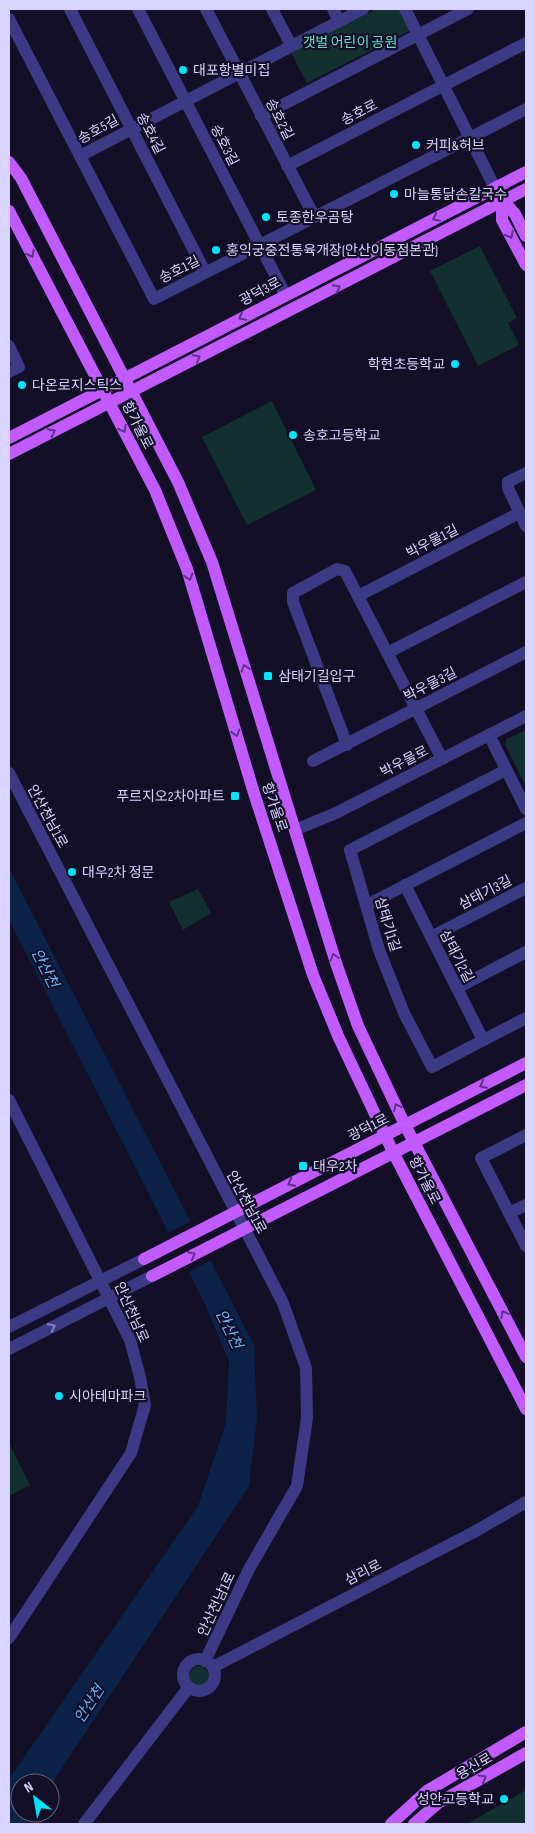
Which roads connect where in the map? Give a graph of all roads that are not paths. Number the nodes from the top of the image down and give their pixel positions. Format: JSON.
{"nodes":[{"id":1,"x":70,"y":9,"type":"edge"},
{"id":2,"x":138,"y":9,"type":"edge"},
{"id":3,"x":206,"y":9,"type":"edge"},
{"id":4,"x":272,"y":9,"type":"edge"},
{"id":5,"x":333,"y":9,"type":"edge"},
{"id":6,"x":363,"y":9,"type":"edge"},
{"id":7,"x":405,"y":9,"type":"edge"},
{"id":8,"x":468,"y":9,"type":"edge"},
{"id":9,"x":9,"y":19,"type":"edge"},
{"id":10,"x":339,"y":21,"type":"junction"},
{"id":11,"x":418,"y":36,"type":"junction"},
{"id":12,"x":526,"y":43,"type":"edge"},
{"id":13,"x":291,"y":45,"type":"junction"},
{"id":14,"x":239,"y":72,"type":"junction"},
{"id":15,"x":445,"y":86,"type":"junction"},
{"id":16,"x":185,"y":100,"type":"junction"},
{"id":17,"x":526,"y":109,"type":"edge"},
{"id":18,"x":261,"y":116,"type":"junction"},
{"id":19,"x":132,"y":128,"type":"junction"},
{"id":20,"x":470,"y":136,"type":"junction"},
{"id":21,"x":80,"y":156,"type":"junction"},
{"id":22,"x":9,"y":162,"type":"edge"},
{"id":23,"x":287,"y":166,"type":"junction"},
{"id":24,"x":526,"y":172,"type":"edge"},
{"id":25,"x":495,"y":188,"type":"junction"},
{"id":26,"x":526,"y":189,"type":"edge"},
{"id":27,"x":502,"y":202,"type":"junction"},
{"id":28,"x":9,"y":211,"type":"edge"},
{"id":29,"x":314,"y":216,"type":"junction"},
{"id":30,"x":526,"y":236,"type":"edge"},
{"id":31,"x":259,"y":245,"type":"junction"},
{"id":32,"x":526,"y":265,"type":"edge"},
{"id":33,"x":205,"y":272,"type":"junction"},
{"id":34,"x":285,"y":294,"type":"junction"},
{"id":35,"x":9,"y":346,"type":"edge"},
{"id":36,"x":9,"y":372,"type":"edge"},
{"id":37,"x":125,"y":378,"type":"junction"},
{"id":38,"x":103,"y":390,"type":"junction"},
{"id":39,"x":132,"y":391,"type":"junction"},
{"id":40,"x":109,"y":402,"type":"junction"},
{"id":41,"x":9,"y":438,"type":"edge"},
{"id":42,"x":9,"y":454,"type":"edge"},
{"id":43,"x":526,"y":473,"type":"edge"},
{"id":44,"x":519,"y":512,"type":"junction"},
{"id":45,"x":526,"y":526,"type":"edge"},
{"id":46,"x":526,"y":582,"type":"edge"},
{"id":47,"x":358,"y":596,"type":"junction"},
{"id":48,"x":526,"y":652,"type":"edge"},
{"id":49,"x":387,"y":653,"type":"junction"},
{"id":50,"x":416,"y":708,"type":"junction"},
{"id":51,"x":526,"y":716,"type":"edge"},
{"id":52,"x":489,"y":735,"type":"junction"},
{"id":53,"x":347,"y":745,"type":"junction"},
{"id":54,"x":442,"y":759,"type":"junction"},
{"id":55,"x":314,"y":761,"type":"dead end"},
{"id":56,"x":506,"y":770,"type":"junction"},
{"id":57,"x":9,"y":773,"type":"edge"},
{"id":58,"x":526,"y":809,"type":"edge"},
{"id":59,"x":526,"y":823,"type":"edge"},
{"id":60,"x":295,"y":830,"type":"junction"},
{"id":61,"x":404,"y":885,"type":"junction"},
{"id":62,"x":526,"y":888,"type":"edge"},
{"id":63,"x":367,"y":905,"type":"junction"},
{"id":64,"x":431,"y":937,"type":"junction"},
{"id":65,"x":526,"y":952,"type":"edge"},
{"id":66,"x":457,"y":988,"type":"junction"},
{"id":67,"x":526,"y":1018,"type":"edge"},
{"id":68,"x":484,"y":1040,"type":"junction"},
{"id":69,"x":526,"y":1063,"type":"edge"},
{"id":70,"x":526,"y":1085,"type":"edge"},
{"id":71,"x":9,"y":1100,"type":"edge"},
{"id":72,"x":405,"y":1125,"type":"junction"},
{"id":73,"x":386,"y":1134,"type":"junction"},
{"id":74,"x":526,"y":1135,"type":"edge"},
{"id":75,"x":414,"y":1142,"type":"junction"},
{"id":76,"x":393,"y":1152,"type":"junction"},
{"id":77,"x":526,"y":1205,"type":"edge"},
{"id":78,"x":236,"y":1211,"type":"junction"},
{"id":79,"x":509,"y":1214,"type":"junction"},
{"id":80,"x":244,"y":1228,"type":"junction"},
{"id":81,"x":526,"y":1246,"type":"edge"},
{"id":82,"x":144,"y":1260,"type":"joint"},
{"id":83,"x":152,"y":1276,"type":"joint"},
{"id":84,"x":100,"y":1280,"type":"junction"},
{"id":85,"x":110,"y":1298,"type":"junction"},
{"id":86,"x":9,"y":1327,"type":"edge"},
{"id":87,"x":9,"y":1349,"type":"edge"},
{"id":88,"x":526,"y":1357,"type":"edge"},
{"id":89,"x":526,"y":1409,"type":"edge"},
{"id":90,"x":526,"y":1502,"type":"edge"},
{"id":91,"x":9,"y":1638,"type":"edge"},
{"id":92,"x":209,"y":1664,"type":"junction"},
{"id":93,"x":189,"y":1687,"type":"junction"},
{"id":94,"x":526,"y":1732,"type":"edge"},
{"id":95,"x":526,"y":1753,"type":"edge"},
{"id":96,"x":84,"y":1824,"type":"edge"},
{"id":97,"x":391,"y":1824,"type":"edge"},
{"id":98,"x":414,"y":1824,"type":"edge"}],
"edges":[{"from":1,"to":19,"type":"street","name":"송호4길"},
{"from":2,"to":16,"type":"street","name":"송호3길"},
{"from":3,"to":14,"type":"street","name":"송호2길"},
{"from":4,"to":13,"type":"street"},
{"from":5,"to":10,"type":"street"},
{"from":6,"to":10,"type":"street","name":"송호5길"},
{"from":7,"to":11,"type":"street"},
{"from":8,"to":11,"type":"street"},
{"from":9,"to":21,"type":"street","name":"송호1길"},
{"from":10,"to":13,"type":"street","name":"송호5길"},
{"from":11,"to":15,"type":"street"},
{"from":11,"to":18,"type":"street"},
{"from":12,"to":15,"type":"street","name":"송호로"},
{"from":13,"to":14,"type":"street","name":"송호5길"},
{"from":14,"to":16,"type":"street","name":"송호5길"},
{"from":14,"to":18,"type":"street","name":"송호2길"},
{"from":15,"to":20,"type":"street"},
{"from":15,"to":23,"type":"street","name":"송호로"},
{"from":16,"to":19,"type":"street","name":"송호5길"},
{"from":16,"to":31,"type":"street","name":"송호3길"},
{"from":17,"to":20,"type":"street","name":"송호1길"},
{"from":18,"to":23,"type":"street","name":"송호2길"},
{"from":19,"to":21,"type":"street","name":"송호5길"},
{"from":19,"to":33,"type":"street","name":"송호4길"},
{"from":20,"to":25,"type":"street"},
{"from":20,"to":29,"type":"street","name":"송호1길"},
{"from":21,"to":33,"type":"street","name":"송호1길"},
{"from":22,"to":37,"type":"main road","name":"항가울로"},
{"from":23,"to":29,"type":"street","name":"송호2길"},
{"from":24,"to":25,"type":"main road","name":"광덕3로"},
{"from":25,"to":27,"type":"main road"},
{"from":25,"to":34,"type":"main road","name":"광덕3로","one_way":true},
{"from":26,"to":27,"type":"main road"},
{"from":27,"to":30,"type":"main road"},
{"from":27,"to":32,"type":"main road","one_way":true},
{"from":39,"to":27,"type":"main road","one_way":true},
{"from":28,"to":38,"type":"main road","name":"항가울로","one_way":true},
{"from":29,"to":31,"type":"street","name":"송호1길"},
{"from":31,"to":33,"type":"street","name":"송호1길"},
{"from":31,"to":34,"type":"street","name":"송호3길"},
{"from":34,"to":37,"type":"main road","name":"광덕3로","one_way":true},
{"from":35,"to":36,"type":"street"},
{"from":37,"to":38,"type":"main road","name":"광덕3로"},
{"from":37,"to":39,"type":"main road","name":"항가울로"},
{"from":38,"to":40,"type":"main road","name":"항가울로"},
{"from":38,"to":41,"type":"main road","name":"광덕3로"},
{"from":39,"to":40,"type":"main road"},
{"from":60,"to":39,"type":"main road","name":"항가울로","one_way":true},
{"from":42,"to":40,"type":"main road","one_way":true},
{"from":40,"to":73,"type":"main road","name":"항가울로","one_way":true},
{"from":43,"to":44,"type":"street"},
{"from":44,"to":45,"type":"street"},
{"from":44,"to":47,"type":"street","name":"박우물1길"},
{"from":46,"to":49,"type":"street"},
{"from":47,"to":49,"type":"street"},
{"from":47,"to":53,"type":"street"},
{"from":48,"to":50,"type":"street","name":"박우물3길"},
{"from":49,"to":50,"type":"street"},
{"from":50,"to":53,"type":"street","name":"박우물3길"},
{"from":50,"to":54,"type":"street"},
{"from":51,"to":52,"type":"street","name":"박우물로"},
{"from":52,"to":54,"type":"street","name":"박우물로"},
{"from":52,"to":56,"type":"street"},
{"from":53,"to":55,"type":"street","name":"박우물3길"},
{"from":54,"to":60,"type":"street","name":"박우물로"},
{"from":56,"to":58,"type":"street"},
{"from":56,"to":63,"type":"street","name":"삼태기1길"},
{"from":57,"to":78,"type":"street","name":"안산천남1로"},
{"from":59,"to":61,"type":"street"},
{"from":72,"to":60,"type":"main road","name":"항가울로","one_way":true},
{"from":61,"to":63,"type":"street"},
{"from":61,"to":64,"type":"street","name":"삼태기2길"},
{"from":62,"to":64,"type":"street","name":"삼태기3길"},
{"from":63,"to":68,"type":"street","name":"삼태기1길"},
{"from":64,"to":66,"type":"street","name":"삼태기2길"},
{"from":65,"to":66,"type":"street"},
{"from":66,"to":68,"type":"street","name":"삼태기2길"},
{"from":67,"to":68,"type":"street","name":"삼태기1길"},
{"from":69,"to":72,"type":"main road","name":"광덕1로","one_way":true},
{"from":70,"to":75,"type":"main road"},
{"from":71,"to":84,"type":"street","name":"안산천남로"},
{"from":72,"to":73,"type":"main road","name":"광덕1로"},
{"from":72,"to":75,"type":"main road","name":"항가울로"},
{"from":73,"to":76,"type":"main road","name":"항가울로"},
{"from":73,"to":78,"type":"main road","name":"광덕1로","one_way":true},
{"from":74,"to":79,"type":"street"},
{"from":75,"to":76,"type":"main road"},
{"from":88,"to":75,"type":"main road","name":"항가울로","one_way":true},
{"from":76,"to":80,"type":"main road"},
{"from":76,"to":89,"type":"main road","name":"항가울로"},
{"from":77,"to":79,"type":"street"},
{"from":78,"to":80,"type":"street","name":"안산천남1로"},
{"from":78,"to":82,"type":"main road","name":"광덕1로"},
{"from":79,"to":81,"type":"street"},
{"from":83,"to":80,"type":"main road","one_way":true},
{"from":80,"to":92,"type":"street","name":"안산천남1로"},
{"from":82,"to":84,"type":"street"},
{"from":83,"to":85,"type":"street"},
{"from":84,"to":85,"type":"street","name":"안산천남로"},
{"from":84,"to":86,"type":"street"},
{"from":87,"to":85,"type":"street","one_way":true},
{"from":85,"to":91,"type":"street","name":"안산천남로"},
{"from":90,"to":92,"type":"street","name":"삼리로"},
{"from":92,"to":93,"type":"street"},
{"from":92,"to":93,"type":"street"},
{"from":93,"to":96,"type":"street"},
{"from":94,"to":97,"type":"main road"},
{"from":98,"to":95,"type":"main road","name":"용신로","one_way":true}]}
